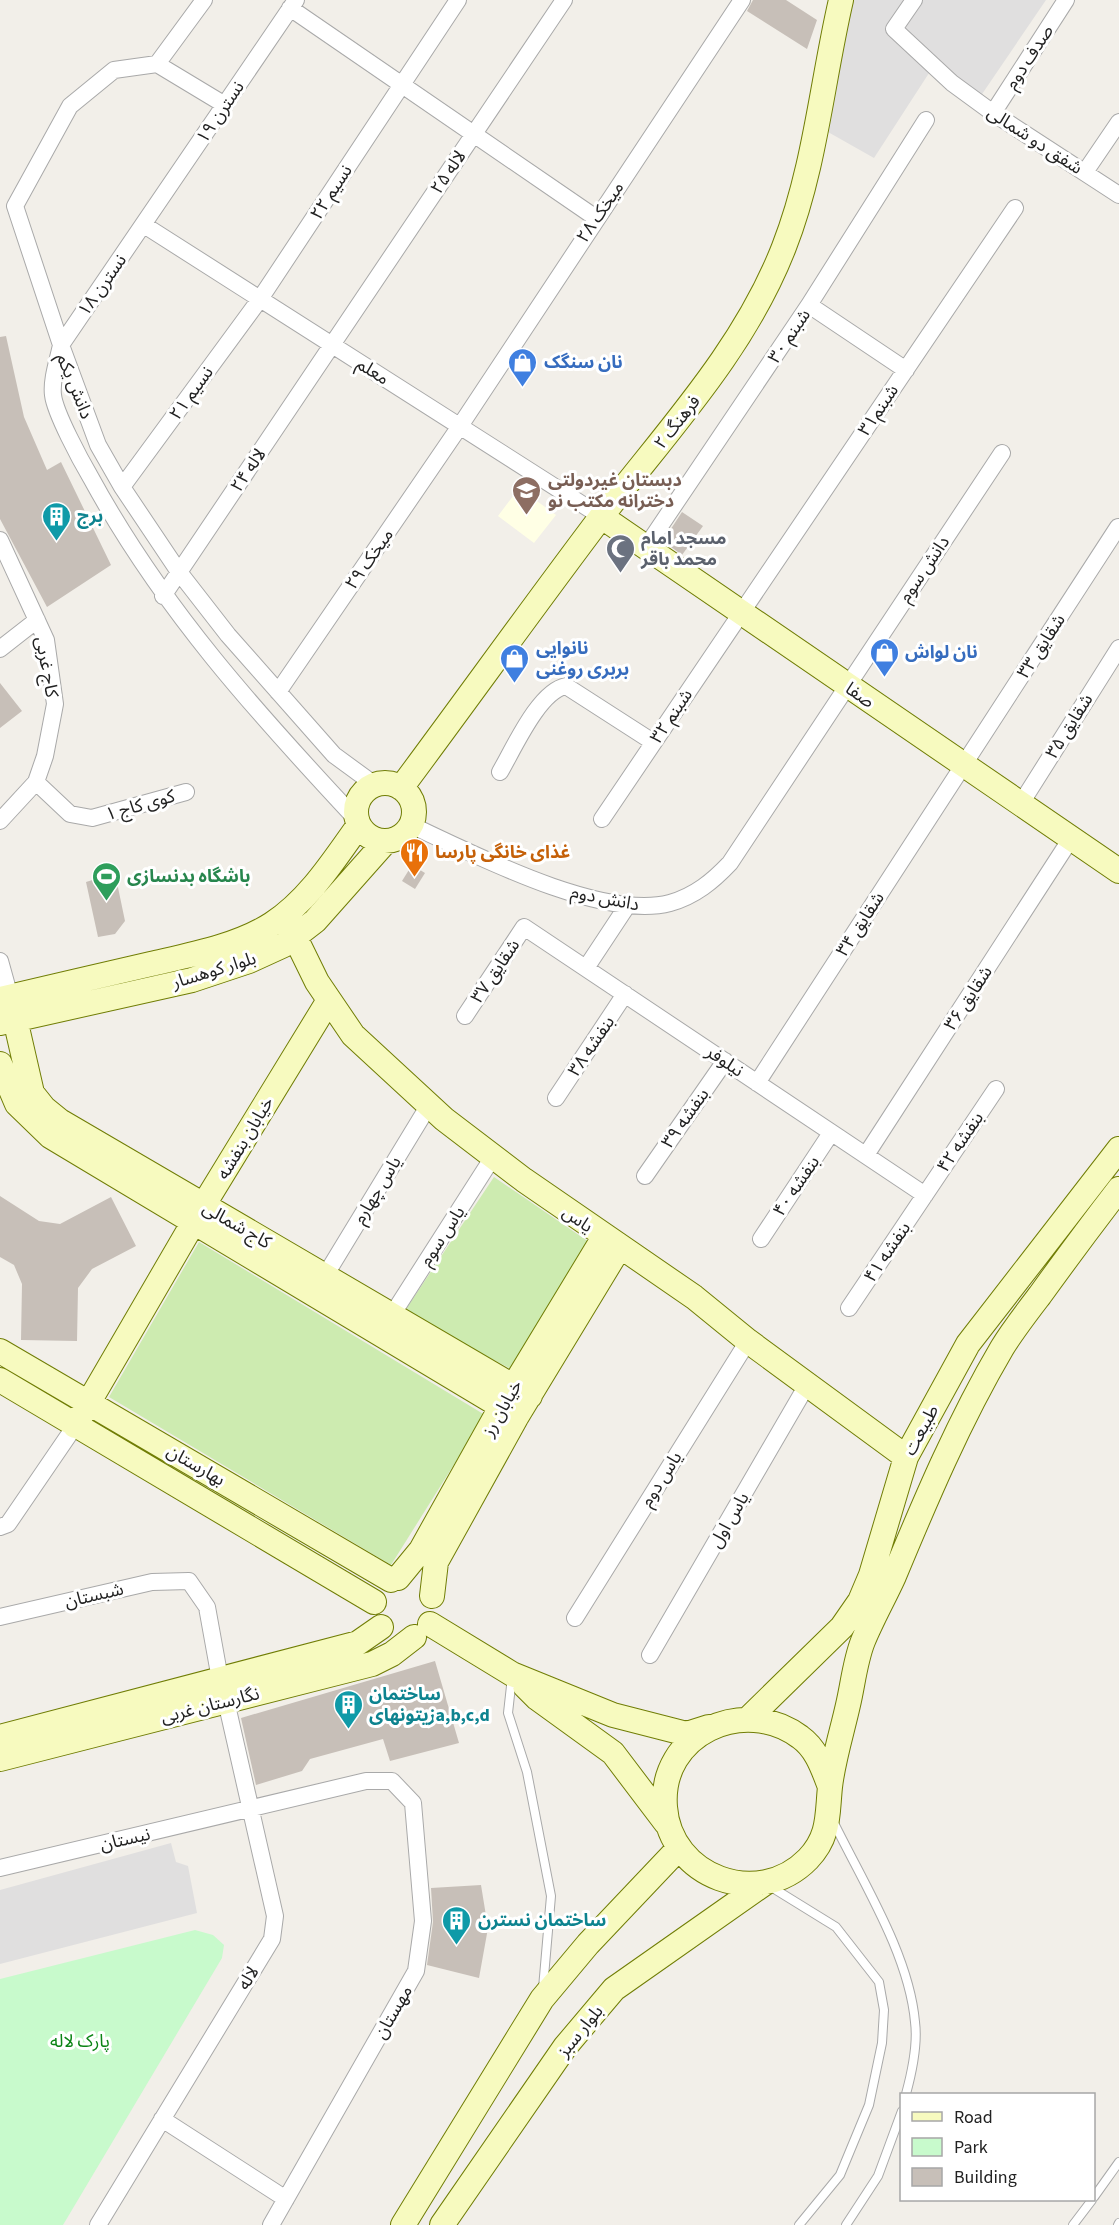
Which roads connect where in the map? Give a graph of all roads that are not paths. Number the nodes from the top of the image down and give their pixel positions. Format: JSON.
{"nodes":[{"id":1,"x":204,"y":0,"type":"edge"},
{"id":2,"x":458,"y":0,"type":"edge"},
{"id":3,"x":564,"y":0,"type":"edge"},
{"id":4,"x":742,"y":0,"type":"edge"},
{"id":5,"x":841,"y":0,"type":"edge"},
{"id":6,"x":914,"y":0,"type":"edge"},
{"id":7,"x":1066,"y":0,"type":"edge"},
{"id":8,"x":293,"y":4,"type":"edge"},
{"id":9,"x":157,"y":64,"type":"junction"},
{"id":10,"x":402,"y":85,"type":"junction"},
{"id":11,"x":225,"y":105,"type":"junction"},
{"id":12,"x":993,"y":113,"type":"junction"},
{"id":13,"x":926,"y":120,"type":"dead end"},
{"id":14,"x":1119,"y":122,"type":"edge"},
{"id":15,"x":474,"y":134,"type":"junction"},
{"id":16,"x":1085,"y":172,"type":"junction"},
{"id":17,"x":1119,"y":195,"type":"edge"},
{"id":18,"x":1015,"y":208,"type":"dead end"},
{"id":19,"x":596,"y":218,"type":"junction"},
{"id":20,"x":144,"y":225,"type":"junction"},
{"id":21,"x":260,"y":299,"type":"junction"},
{"id":22,"x":810,"y":305,"type":"junction"},
{"id":23,"x":60,"y":345,"type":"junction"},
{"id":24,"x":332,"y":345,"type":"junction"},
{"id":25,"x":906,"y":370,"type":"junction"},
{"id":26,"x":460,"y":426,"type":"junction"},
{"id":27,"x":1002,"y":453,"type":"dead end"},
{"id":28,"x":122,"y":487,"type":"junction"},
{"id":29,"x":602,"y":517,"type":"junction"},
{"id":30,"x":1118,"y":527,"type":"edge"},
{"id":31,"x":0,"y":540,"type":"edge"},
{"id":32,"x":646,"y":547,"type":"junction"},
{"id":33,"x":180,"y":572,"type":"junction"},
{"id":34,"x":163,"y":596,"type":"junction"},
{"id":35,"x":741,"y":613,"type":"junction"},
{"id":36,"x":37,"y":620,"type":"junction"},
{"id":37,"x":1119,"y":648,"type":"edge"},
{"id":38,"x":0,"y":649,"type":"edge"},
{"id":39,"x":847,"y":686,"type":"junction"},
{"id":40,"x":278,"y":692,"type":"junction"},
{"id":41,"x":654,"y":742,"type":"junction"},
{"id":42,"x":963,"y":766,"type":"junction"},
{"id":43,"x":500,"y":772,"type":"dead end"},
{"id":44,"x":36,"y":782,"type":"junction"},
{"id":45,"x":375,"y":785,"type":"junction"},
{"id":46,"x":401,"y":788,"type":"junction"},
{"id":47,"x":186,"y":792,"type":"dead end"},
{"id":48,"x":1020,"y":805,"type":"junction"},
{"id":49,"x":602,"y":819,"type":"dead end"},
{"id":50,"x":0,"y":821,"type":"edge"},
{"id":51,"x":358,"y":822,"type":"junction"},
{"id":52,"x":411,"y":825,"type":"junction"},
{"id":53,"x":1070,"y":840,"type":"junction"},
{"id":54,"x":386,"y":841,"type":"junction"},
{"id":55,"x":1119,"y":871,"type":"edge"},
{"id":56,"x":627,"y":906,"type":"junction"},
{"id":57,"x":524,"y":927,"type":"joint"},
{"id":58,"x":295,"y":937,"type":"junction"},
{"id":59,"x":0,"y":961,"type":"edge"},
{"id":60,"x":586,"y":968,"type":"junction"},
{"id":61,"x":625,"y":994,"type":"junction"},
{"id":62,"x":329,"y":1000,"type":"junction"},
{"id":63,"x":6,"y":1010,"type":"edge"},
{"id":64,"x":465,"y":1016,"type":"dead end"},
{"id":65,"x":725,"y":1061,"type":"junction"},
{"id":66,"x":0,"y":1064,"type":"edge"},
{"id":67,"x":757,"y":1083,"type":"junction"},
{"id":68,"x":996,"y":1089,"type":"dead end"},
{"id":69,"x":556,"y":1098,"type":"dead end"},
{"id":70,"x":429,"y":1105,"type":"junction"},
{"id":71,"x":831,"y":1133,"type":"junction"},
{"id":72,"x":1119,"y":1149,"type":"edge"},
{"id":73,"x":866,"y":1155,"type":"junction"},
{"id":74,"x":493,"y":1156,"type":"junction"},
{"id":75,"x":645,"y":1176,"type":"dead end"},
{"id":76,"x":1119,"y":1189,"type":"edge"},
{"id":77,"x":925,"y":1195,"type":"junction"},
{"id":78,"x":198,"y":1214,"type":"junction"},
{"id":79,"x":761,"y":1239,"type":"dead end"},
{"id":80,"x":612,"y":1243,"type":"junction"},
{"id":81,"x":325,"y":1276,"type":"junction"},
{"id":82,"x":849,"y":1308,"type":"dead end"},
{"id":83,"x":392,"y":1315,"type":"junction"},
{"id":84,"x":748,"y":1341,"type":"junction"},
{"id":85,"x":0,"y":1352,"type":"edge"},
{"id":86,"x":0,"y":1380,"type":"edge"},
{"id":87,"x":807,"y":1385,"type":"junction"},
{"id":88,"x":522,"y":1391,"type":"junction"},
{"id":89,"x":88,"y":1401,"type":"junction"},
{"id":90,"x":509,"y":1412,"type":"junction"},
{"id":91,"x":75,"y":1426,"type":"junction"},
{"id":92,"x":906,"y":1457,"type":"junction"},
{"id":93,"x":0,"y":1527,"type":"edge"},
{"id":94,"x":395,"y":1579,"type":"junction"},
{"id":95,"x":189,"y":1581,"type":"joint"},
{"id":96,"x":432,"y":1596,"type":"junction"},
{"id":97,"x":374,"y":1602,"type":"junction"},
{"id":98,"x":0,"y":1617,"type":"edge"},
{"id":99,"x":575,"y":1618,"type":"dead end"},
{"id":100,"x":381,"y":1627,"type":"junction"},
{"id":101,"x":422,"y":1630,"type":"junction"},
{"id":102,"x":650,"y":1655,"type":"dead end"},
{"id":103,"x":513,"y":1674,"type":"junction"},
{"id":104,"x":223,"y":1690,"type":"junction"},
{"id":105,"x":749,"y":1718,"type":"junction"},
{"id":106,"x":717,"y":1724,"type":"junction"},
{"id":107,"x":0,"y":1737,"type":"edge"},
{"id":108,"x":0,"y":1759,"type":"edge"},
{"id":109,"x":392,"y":1781,"type":"joint"},
{"id":110,"x":830,"y":1787,"type":"junction"},
{"id":111,"x":251,"y":1810,"type":"junction"},
{"id":112,"x":830,"y":1815,"type":"junction"},
{"id":113,"x":674,"y":1840,"type":"junction"},
{"id":114,"x":0,"y":1868,"type":"edge"},
{"id":115,"x":765,"y":1883,"type":"junction"},
{"id":116,"x":542,"y":1999,"type":"junction"},
{"id":117,"x":906,"y":2093,"type":"edge"},
{"id":118,"x":900,"y":2116,"type":"edge"},
{"id":119,"x":162,"y":2119,"type":"junction"},
{"id":120,"x":1119,"y":2162,"type":"edge"},
{"id":121,"x":1095,"y":2195,"type":"edge"},
{"id":122,"x":286,"y":2199,"type":"junction"},
{"id":123,"x":1091,"y":2201,"type":"edge"},
{"id":124,"x":98,"y":2225,"type":"edge"},
{"id":125,"x":271,"y":2225,"type":"edge"},
{"id":126,"x":403,"y":2225,"type":"edge"},
{"id":127,"x":442,"y":2225,"type":"edge"},
{"id":128,"x":799,"y":2225,"type":"edge"},
{"id":129,"x":846,"y":2225,"type":"edge"},
{"id":130,"x":1073,"y":2225,"type":"edge"}],
"edges":[{"from":1,"to":9,"type":"street"},
{"from":2,"to":10,"type":"street","name":"نسیم ۲۲"},
{"from":3,"to":15,"type":"street","name":"لاله ۲۵"},
{"from":4,"to":19,"type":"street","name":"میخک ۲۸"},
{"from":5,"to":29,"type":"main road","name":"فرهنگ ۲"},
{"from":6,"to":12,"type":"street","name":"شفق دو شمالی"},
{"from":7,"to":12,"type":"street","name":"صدف دوم"},
{"from":8,"to":10,"type":"street"},
{"from":8,"to":11,"type":"street","name":"نسترن ۱۹"},
{"from":9,"to":11,"type":"street"},
{"from":9,"to":23,"type":"street"},
{"from":10,"to":15,"type":"street"},
{"from":10,"to":21,"type":"street","name":"نسیم ۲۲"},
{"from":11,"to":20,"type":"street","name":"نسترن ۱۹"},
{"from":12,"to":16,"type":"street","name":"شفق دو شمالی"},
{"from":13,"to":22,"type":"street","name":"شبنم ۳۰"},
{"from":14,"to":16,"type":"street"},
{"from":15,"to":19,"type":"street"},
{"from":15,"to":24,"type":"street","name":"لاله ۲۵"},
{"from":16,"to":17,"type":"street","name":"شفق دو شمالی"},
{"from":18,"to":25,"type":"street","name":"شبنم۳۱"},
{"from":19,"to":26,"type":"street","name":"میخک ۲۸"},
{"from":20,"to":21,"type":"street","name":"معلم"},
{"from":20,"to":23,"type":"street","name":"نسترن ۱۸"},
{"from":21,"to":24,"type":"street","name":"معلم"},
{"from":21,"to":28,"type":"street","name":"نسیم ۲۱"},
{"from":22,"to":25,"type":"street"},
{"from":22,"to":32,"type":"street","name":"شبنم ۳۰"},
{"from":23,"to":28,"type":"street","name":"دانش یکم"},
{"from":23,"to":34,"type":"street","name":"دانش یکم"},
{"from":24,"to":26,"type":"street","name":"معلم"},
{"from":24,"to":33,"type":"street","name":"لاله ۲۴"},
{"from":25,"to":35,"type":"street","name":"شبنم۳۱"},
{"from":26,"to":29,"type":"street","name":"معلم"},
{"from":26,"to":40,"type":"street","name":"میخک ۲۹"},
{"from":27,"to":39,"type":"street","name":"دانش سوم"},
{"from":28,"to":33,"type":"street","name":"دانش یکم"},
{"from":29,"to":32,"type":"main road","name":"صفا"},
{"from":29,"to":46,"type":"main road","name":"فرهنگ ۲"},
{"from":30,"to":42,"type":"street","name":"شقایق ۳۳"},
{"from":31,"to":36,"type":"street","name":"کاج غربی"},
{"from":32,"to":35,"type":"main road","name":"صفا"},
{"from":33,"to":34,"type":"street","name":"لاله ۲۴"},
{"from":33,"to":40,"type":"street","name":"دانش یکم"},
{"from":34,"to":51,"type":"street","name":"دانش یکم"},
{"from":35,"to":39,"type":"main road","name":"صفا"},
{"from":35,"to":41,"type":"street","name":"شبنم ۳۲"},
{"from":36,"to":38,"type":"street"},
{"from":36,"to":44,"type":"street","name":"کاج غربی"},
{"from":37,"to":48,"type":"street","name":"شقایق ۳۵"},
{"from":39,"to":42,"type":"main road","name":"صفا"},
{"from":39,"to":56,"type":"street","name":"دانش دوم"},
{"from":40,"to":45,"type":"street","name":"دانش یکم"},
{"from":41,"to":43,"type":"street"},
{"from":41,"to":49,"type":"street","name":"شبنم ۳۲"},
{"from":42,"to":48,"type":"main road","name":"صفا"},
{"from":42,"to":67,"type":"street","name":"شقایق ۳۴"},
{"from":44,"to":47,"type":"street","name":"کوی کاج ۱"},
{"from":44,"to":50,"type":"street","name":"کاج غربی"},
{"from":45,"to":46,"type":"main road"},
{"from":45,"to":51,"type":"main road"},
{"from":46,"to":52,"type":"main road"},
{"from":48,"to":53,"type":"main road","name":"صفا"},
{"from":51,"to":54,"type":"main road"},
{"from":51,"to":63,"type":"main road","name":"بلوار کوهسار"},
{"from":52,"to":54,"type":"main road"},
{"from":52,"to":56,"type":"street","name":"دانش دوم"},
{"from":53,"to":55,"type":"main road","name":"صفا"},
{"from":53,"to":73,"type":"street","name":"شقایق ۳۶"},
{"from":54,"to":58,"type":"main road","name":"بلوار کوهسار"},
{"from":56,"to":60,"type":"street"},
{"from":57,"to":60,"type":"street","name":"نیلوفر"},
{"from":57,"to":64,"type":"street","name":"شقایق ۳۷"},
{"from":58,"to":62,"type":"main road","name":"یاس"},
{"from":58,"to":63,"type":"main road","name":"بلوار کوهسار"},
{"from":59,"to":63,"type":"street"},
{"from":60,"to":61,"type":"street","name":"نیلوفر"},
{"from":61,"to":65,"type":"street","name":"نیلوفر"},
{"from":61,"to":69,"type":"street","name":"بنفشه ۳۸"},
{"from":62,"to":70,"type":"main road","name":"یاس"},
{"from":62,"to":78,"type":"main road","name":"خیابان بنفشه"},
{"from":63,"to":78,"type":"main road","name":"کاج شمالی"},
{"from":65,"to":67,"type":"street","name":"نیلوفر"},
{"from":65,"to":75,"type":"street","name":"بنفشه ۳۹"},
{"from":66,"to":78,"type":"main road","name":"کاج شمالی"},
{"from":67,"to":71,"type":"street","name":"نیلوفر"},
{"from":68,"to":77,"type":"street","name":"بنفشه ۴۲"},
{"from":70,"to":74,"type":"main road","name":"یاس"},
{"from":70,"to":81,"type":"street","name":"یاس چهارم"},
{"from":71,"to":73,"type":"street","name":"نیلوفر"},
{"from":71,"to":79,"type":"street","name":"بنفشه ۴۰"},
{"from":72,"to":92,"type":"main road","name":"طبیعت"},
{"from":73,"to":77,"type":"street","name":"نیلوفر"},
{"from":74,"to":80,"type":"main road","name":"یاس"},
{"from":74,"to":83,"type":"street","name":"یاس سوم"},
{"from":76,"to":110,"type":"main road","name":"طبیعت"},
{"from":77,"to":82,"type":"street","name":"بنفشه ۴۱"},
{"from":78,"to":81,"type":"main road","name":"کاج شمالی"},
{"from":78,"to":89,"type":"main road","name":"خیابان بنفشه"},
{"from":78,"to":90,"type":"main road","name":"کاج شمالی"},
{"from":80,"to":84,"type":"main road","name":"یاس"},
{"from":80,"to":88,"type":"main road","name":"خیابان رز"},
{"from":81,"to":83,"type":"main road","name":"کاج شمالی"},
{"from":83,"to":88,"type":"main road","name":"کاج شمالی"},
{"from":84,"to":87,"type":"main road","name":"یاس"},
{"from":84,"to":99,"type":"street","name":"یاس دوم"},
{"from":85,"to":89,"type":"main road","name":"بهارستان"},
{"from":86,"to":91,"type":"main road","name":"بهارستان"},
{"from":87,"to":92,"type":"main road","name":"یاس"},
{"from":87,"to":102,"type":"street","name":"یاس اول"},
{"from":88,"to":90,"type":"main road","name":"خیابان رز"},
{"from":89,"to":91,"type":"main road","name":"خیابان بنفشه"},
{"from":89,"to":94,"type":"main road","name":"بهارستان"},
{"from":90,"to":94,"type":"main road","name":"خیابان رز"},
{"from":90,"to":96,"type":"main road","name":"خیابان رز"},
{"from":91,"to":93,"type":"street"},
{"from":91,"to":97,"type":"main road","name":"بهارستان"},
{"from":92,"to":105,"type":"main road","name":"طبیعت"},
{"from":94,"to":96,"type":"main road"},
{"from":94,"to":97,"type":"main road"},
{"from":95,"to":98,"type":"street","name":"شبستان"},
{"from":95,"to":104,"type":"street","name":"لاله"},
{"from":96,"to":101,"type":"main road"},
{"from":97,"to":100,"type":"main road"},
{"from":100,"to":101,"type":"main road"},
{"from":100,"to":104,"type":"main road","name":"نگارستان غربی"},
{"from":101,"to":103,"type":"main road"},
{"from":101,"to":104,"type":"main road","name":"نگارستان غربی"},
{"from":103,"to":106,"type":"main road"},
{"from":103,"to":113,"type":"main road"},
{"from":103,"to":116,"type":"lane"},
{"from":104,"to":107,"type":"main road","name":"نگارستان غربی"},
{"from":104,"to":108,"type":"main road","name":"نگارستان غربی"},
{"from":104,"to":111,"type":"street","name":"لاله"},
{"from":105,"to":106,"type":"main road"},
{"from":105,"to":110,"type":"main road"},
{"from":106,"to":113,"type":"main road"},
{"from":109,"to":111,"type":"street","name":"نیستان"},
{"from":109,"to":122,"type":"street","name":"مهستان"},
{"from":110,"to":112,"type":"main road"},
{"from":111,"to":114,"type":"street","name":"نیستان"},
{"from":111,"to":119,"type":"street","name":"لاله"},
{"from":112,"to":115,"type":"main road"},
{"from":112,"to":117,"type":"lane"},
{"from":113,"to":115,"type":"main road"},
{"from":113,"to":116,"type":"main road"},
{"from":115,"to":127,"type":"main road","name":"بلوار سبز"},
{"from":115,"to":128,"type":"lane"},
{"from":116,"to":126,"type":"main road"},
{"from":118,"to":129,"type":"lane"},
{"from":119,"to":122,"type":"street"},
{"from":119,"to":124,"type":"street","name":"لاله"},
{"from":120,"to":121,"type":"lane"},
{"from":122,"to":125,"type":"street","name":"مهستان"},
{"from":123,"to":130,"type":"lane"}]}
